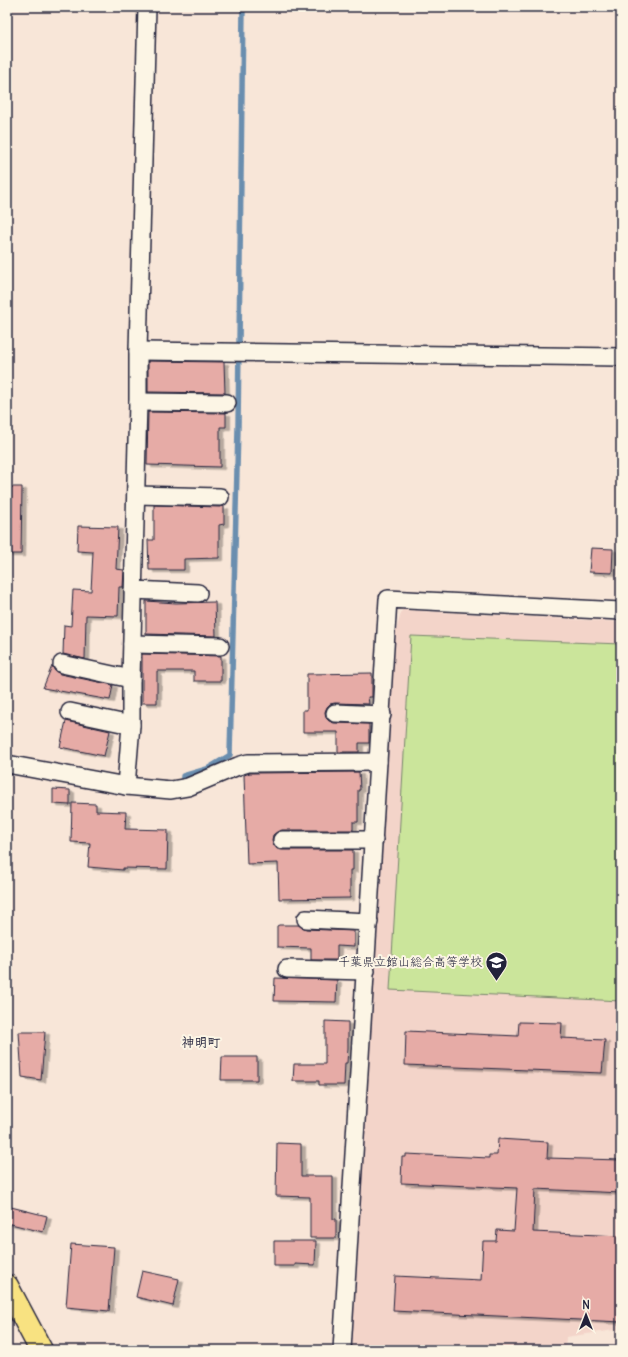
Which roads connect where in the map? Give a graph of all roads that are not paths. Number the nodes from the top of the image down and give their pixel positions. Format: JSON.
{"nodes":[{"id":1,"x":147,"y":7,"type":"edge"},
{"id":2,"x":138,"y":351,"type":"junction"},
{"id":3,"x":621,"y":357,"type":"edge"},
{"id":4,"x":138,"y":402,"type":"junction"},
{"id":5,"x":227,"y":403,"type":"dead end"},
{"id":6,"x":136,"y":495,"type":"junction"},
{"id":7,"x":220,"y":497,"type":"dead end"},
{"id":8,"x":133,"y":590,"type":"junction"},
{"id":9,"x":198,"y":594,"type":"dead end"},
{"id":10,"x":621,"y":611,"type":"edge"},
{"id":11,"x":132,"y":644,"type":"junction"},
{"id":12,"x":220,"y":646,"type":"dead end"},
{"id":13,"x":62,"y":664,"type":"dead end"},
{"id":14,"x":130,"y":679,"type":"junction"},
{"id":15,"x":70,"y":712,"type":"dead end"},
{"id":16,"x":334,"y":713,"type":"dead end"},
{"id":17,"x":382,"y":715,"type":"junction"},
{"id":18,"x":130,"y":725,"type":"junction"},
{"id":19,"x":378,"y":762,"type":"junction"},
{"id":20,"x":7,"y":764,"type":"edge"},
{"id":21,"x":126,"y":786,"type":"junction"},
{"id":22,"x":282,"y":840,"type":"dead end"},
{"id":23,"x":374,"y":840,"type":"junction"},
{"id":24,"x":306,"y":919,"type":"dead end"},
{"id":25,"x":369,"y":922,"type":"junction"},
{"id":26,"x":287,"y":969,"type":"dead end"},
{"id":27,"x":366,"y":971,"type":"junction"},
{"id":28,"x":7,"y":1286,"type":"edge"},
{"id":29,"x":41,"y":1350,"type":"edge"},
{"id":30,"x":342,"y":1350,"type":"edge"}],
"edges":[{"from":1,"to":2,"type":"street"},
{"from":2,"to":3,"type":"street"},
{"from":2,"to":4,"type":"street"},
{"from":4,"to":5,"type":"street"},
{"from":4,"to":6,"type":"street"},
{"from":6,"to":7,"type":"street"},
{"from":6,"to":8,"type":"street"},
{"from":8,"to":9,"type":"street"},
{"from":8,"to":11,"type":"street"},
{"from":10,"to":17,"type":"street"},
{"from":11,"to":12,"type":"street"},
{"from":11,"to":14,"type":"street"},
{"from":13,"to":14,"type":"street"},
{"from":14,"to":18,"type":"street"},
{"from":15,"to":18,"type":"street"},
{"from":16,"to":17,"type":"street"},
{"from":17,"to":19,"type":"street"},
{"from":18,"to":21,"type":"street"},
{"from":19,"to":21,"type":"street"},
{"from":19,"to":23,"type":"street"},
{"from":20,"to":21,"type":"street"},
{"from":22,"to":23,"type":"street"},
{"from":23,"to":25,"type":"street"},
{"from":24,"to":25,"type":"street"},
{"from":25,"to":27,"type":"street"},
{"from":26,"to":27,"type":"street"},
{"from":27,"to":30,"type":"street"},
{"from":28,"to":29,"type":"highway"}]}
